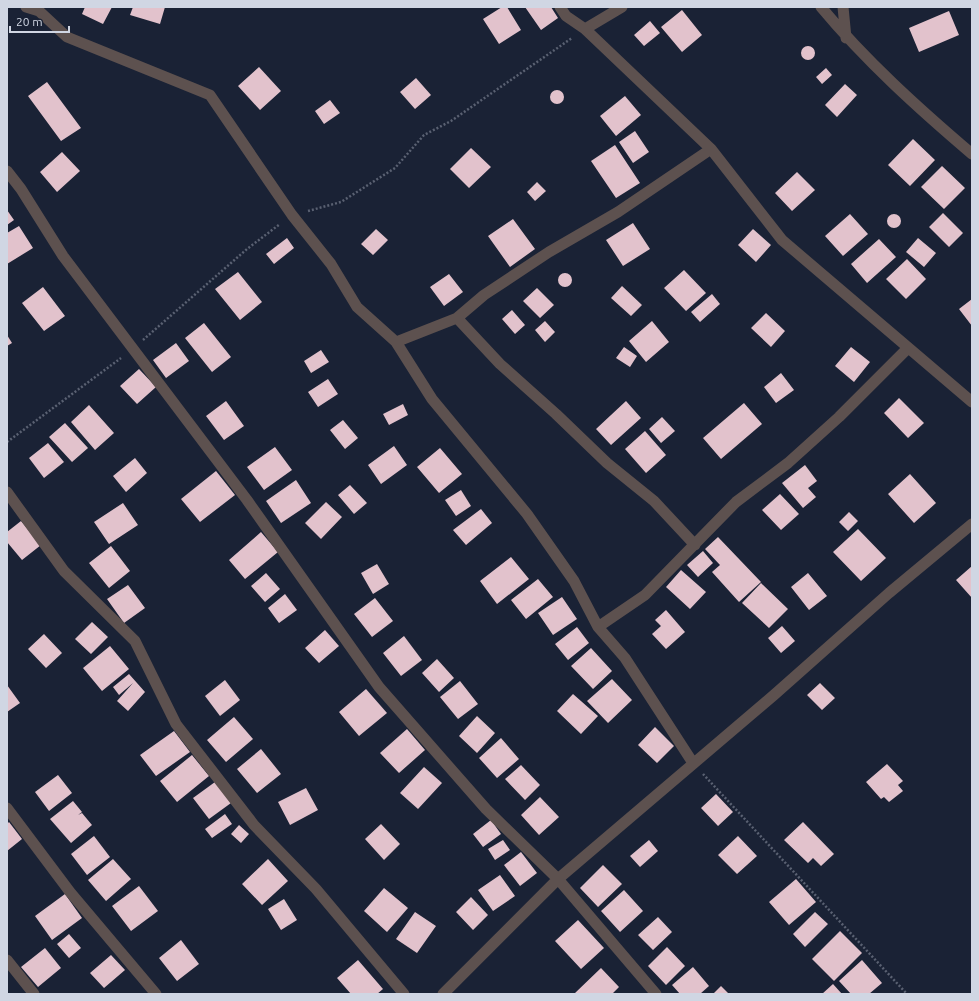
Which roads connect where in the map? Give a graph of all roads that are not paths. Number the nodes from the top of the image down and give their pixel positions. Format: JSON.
{"nodes":[{"id":1,"x":26,"y":7,"type":"edge"},
{"id":2,"x":560,"y":7,"type":"edge"},
{"id":3,"x":622,"y":7,"type":"edge"},
{"id":4,"x":821,"y":7,"type":"edge"},
{"id":5,"x":843,"y":7,"type":"edge"},
{"id":6,"x":585,"y":29,"type":"junction"},
{"id":7,"x":846,"y":38,"type":"junction"},
{"id":8,"x":711,"y":149,"type":"junction"},
{"id":9,"x":972,"y":154,"type":"edge"},
{"id":10,"x":7,"y":171,"type":"edge"},
{"id":11,"x":458,"y":318,"type":"junction"},
{"id":12,"x":396,"y":342,"type":"junction"},
{"id":13,"x":908,"y":348,"type":"junction"},
{"id":14,"x":972,"y":402,"type":"edge"},
{"id":15,"x":7,"y":492,"type":"edge"},
{"id":16,"x":972,"y":524,"type":"edge"},
{"id":17,"x":695,"y":545,"type":"junction"},
{"id":18,"x":598,"y":627,"type":"junction"},
{"id":19,"x":693,"y":763,"type":"junction"},
{"id":20,"x":7,"y":808,"type":"edge"},
{"id":21,"x":558,"y":879,"type":"junction"},
{"id":22,"x":7,"y":960,"type":"edge"},
{"id":23,"x":34,"y":994,"type":"edge"},
{"id":24,"x":156,"y":994,"type":"edge"},
{"id":25,"x":404,"y":994,"type":"edge"},
{"id":26,"x":443,"y":994,"type":"edge"},
{"id":27,"x":656,"y":994,"type":"edge"}],
"edges":[{"from":1,"to":12,"type":"street"},
{"from":2,"to":6,"type":"street"},
{"from":3,"to":6,"type":"street"},
{"from":4,"to":7,"type":"street"},
{"from":5,"to":7,"type":"street"},
{"from":6,"to":8,"type":"street"},
{"from":7,"to":9,"type":"street"},
{"from":8,"to":11,"type":"street"},
{"from":8,"to":13,"type":"street"},
{"from":10,"to":21,"type":"street"},
{"from":11,"to":12,"type":"street"},
{"from":11,"to":17,"type":"street"},
{"from":12,"to":18,"type":"street"},
{"from":13,"to":14,"type":"street"},
{"from":13,"to":17,"type":"street"},
{"from":15,"to":25,"type":"street"},
{"from":16,"to":19,"type":"street"},
{"from":17,"to":18,"type":"street"},
{"from":18,"to":19,"type":"street"},
{"from":19,"to":21,"type":"street"},
{"from":20,"to":24,"type":"street"},
{"from":21,"to":26,"type":"street"},
{"from":21,"to":27,"type":"street"},
{"from":22,"to":23,"type":"street"}]}
